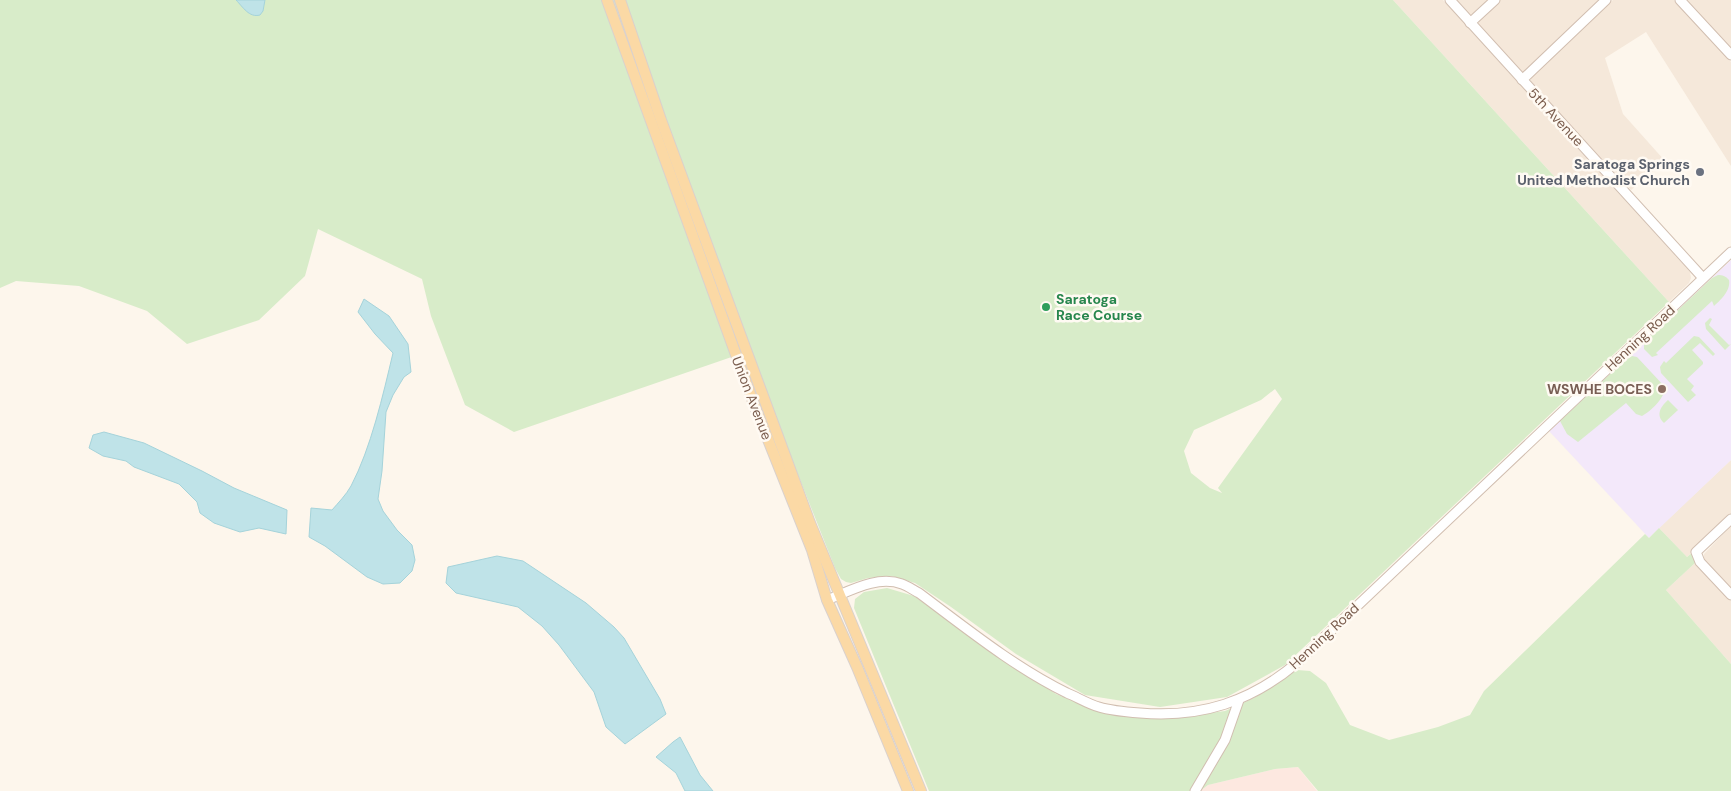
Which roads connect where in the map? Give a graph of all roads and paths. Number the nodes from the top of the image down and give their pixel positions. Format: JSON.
{"nodes":[{"id":1,"x":607,"y":0,"type":"edge"},
{"id":2,"x":620,"y":0,"type":"edge"},
{"id":3,"x":1450,"y":0,"type":"edge"},
{"id":4,"x":1495,"y":0,"type":"edge"},
{"id":5,"x":1606,"y":0,"type":"edge"},
{"id":6,"x":1680,"y":0,"type":"edge"},
{"id":7,"x":1470,"y":23,"type":"junction"},
{"id":8,"x":1730,"y":54,"type":"edge"},
{"id":9,"x":1522,"y":80,"type":"junction"},
{"id":10,"x":1731,"y":252,"type":"edge"},
{"id":11,"x":1703,"y":278,"type":"junction"},
{"id":12,"x":1731,"y":520,"type":"edge"},
{"id":13,"x":839,"y":595,"type":"junction"},
{"id":14,"x":1731,"y":595,"type":"edge"},
{"id":15,"x":827,"y":600,"type":"junction"},
{"id":16,"x":1238,"y":700,"type":"junction"},
{"id":17,"x":908,"y":791,"type":"edge"},
{"id":18,"x":920,"y":791,"type":"edge"},
{"id":19,"x":1195,"y":791,"type":"edge"}],
"edges":[{"from":1,"to":15,"type":"main road","name":"Union Avenue"},
{"from":2,"to":13,"type":"main road","name":"Union Avenue"},
{"from":3,"to":7,"type":"street","name":"5th Avenue"},
{"from":4,"to":7,"type":"street"},
{"from":5,"to":9,"type":"street"},
{"from":6,"to":8,"type":"street"},
{"from":7,"to":9,"type":"street","name":"5th Avenue"},
{"from":9,"to":11,"type":"street","name":"5th Avenue"},
{"from":10,"to":11,"type":"street","name":"Henning Road"},
{"from":11,"to":16,"type":"street","name":"Henning Road"},
{"from":12,"to":14,"type":"street"},
{"from":13,"to":15,"type":"street","name":"Henning Road"},
{"from":13,"to":16,"type":"street","name":"Henning Road"},
{"from":13,"to":18,"type":"main road","name":"Union Avenue"},
{"from":15,"to":17,"type":"main road","name":"Union Avenue"},
{"from":16,"to":19,"type":"street"}]}
